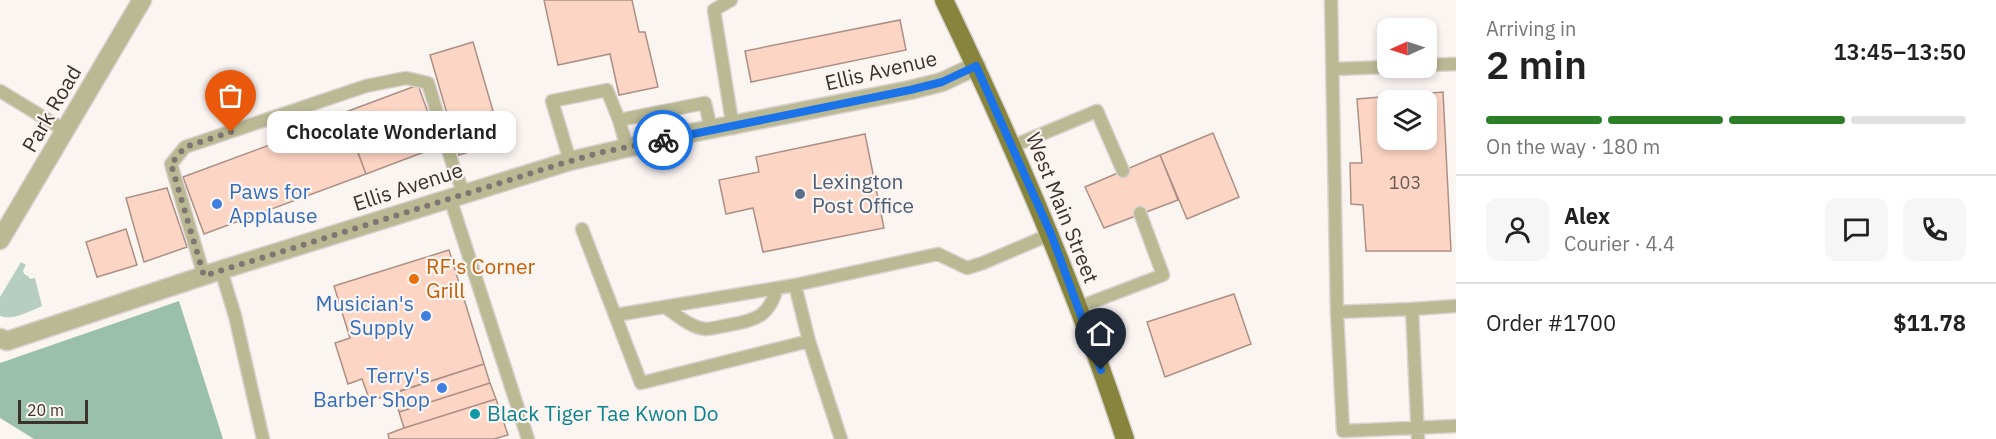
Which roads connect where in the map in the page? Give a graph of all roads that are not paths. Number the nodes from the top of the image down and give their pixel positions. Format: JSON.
{"nodes":[{"id":1,"x":142,"y":0,"type":"edge"},
{"id":2,"x":731,"y":0,"type":"edge"},
{"id":3,"x":944,"y":0,"type":"edge"},
{"id":4,"x":1331,"y":0,"type":"edge"},
{"id":5,"x":1456,"y":64,"type":"edge"},
{"id":6,"x":1437,"y":65,"type":"edge"},
{"id":7,"x":976,"y":66,"type":"junction"},
{"id":8,"x":1377,"y":67,"type":"edge"},
{"id":9,"x":1333,"y":69,"type":"junction"},
{"id":10,"x":0,"y":91,"type":"edge"},
{"id":11,"x":619,"y":120,"type":"junction"},
{"id":12,"x":733,"y":126,"type":"junction"},
{"id":13,"x":711,"y":129,"type":"junction"},
{"id":14,"x":66,"y":131,"type":"junction"},
{"id":15,"x":1013,"y":146,"type":"junction"},
{"id":16,"x":627,"y":148,"type":"junction"},
{"id":17,"x":570,"y":161,"type":"junction"},
{"id":18,"x":1123,"y":171,"type":"dead end"},
{"id":19,"x":457,"y":196,"type":"junction"},
{"id":20,"x":1140,"y":213,"type":"dead end"},
{"id":21,"x":582,"y":229,"type":"dead end"},
{"id":22,"x":1051,"y":234,"type":"junction"},
{"id":23,"x":0,"y":240,"type":"edge"},
{"id":24,"x":213,"y":273,"type":"junction"},
{"id":25,"x":795,"y":285,"type":"junction"},
{"id":26,"x":777,"y":288,"type":"junction"},
{"id":27,"x":1456,"y":306,"type":"edge"},
{"id":28,"x":664,"y":307,"type":"junction"},
{"id":29,"x":1078,"y":307,"type":"junction"},
{"id":30,"x":1412,"y":309,"type":"junction"},
{"id":31,"x":1337,"y":312,"type":"junction"},
{"id":32,"x":616,"y":315,"type":"junction"},
{"id":33,"x":0,"y":338,"type":"edge"},
{"id":34,"x":808,"y":340,"type":"junction"},
{"id":35,"x":1456,"y":426,"type":"edge"},
{"id":36,"x":1417,"y":434,"type":"edge"},
{"id":37,"x":263,"y":439,"type":"edge"},
{"id":38,"x":528,"y":439,"type":"edge"},
{"id":39,"x":841,"y":439,"type":"edge"},
{"id":40,"x":1125,"y":439,"type":"edge"}],
"edges":[{"from":1,"to":14,"type":"street","name":"Park Road"},
{"from":2,"to":12,"type":"lane"},
{"from":3,"to":7,"type":"main road","name":"West Main Street"},
{"from":4,"to":9,"type":"lane"},
{"from":5,"to":6,"type":"lane"},
{"from":7,"to":12,"type":"street","name":"Ellis Avenue"},
{"from":7,"to":15,"type":"main road","name":"West Main Street"},
{"from":8,"to":9,"type":"lane"},
{"from":9,"to":31,"type":"lane"},
{"from":10,"to":14,"type":"lane"},
{"from":11,"to":13,"type":"lane"},
{"from":11,"to":16,"type":"lane"},
{"from":11,"to":17,"type":"lane"},
{"from":12,"to":13,"type":"street","name":"Ellis Avenue"},
{"from":13,"to":16,"type":"street","name":"Ellis Avenue"},
{"from":14,"to":23,"type":"street","name":"Park Road"},
{"from":15,"to":18,"type":"lane"},
{"from":15,"to":22,"type":"main road","name":"West Main Street"},
{"from":16,"to":17,"type":"street","name":"Ellis Avenue"},
{"from":17,"to":19,"type":"street","name":"Ellis Avenue"},
{"from":19,"to":24,"type":"street","name":"Ellis Avenue"},
{"from":19,"to":24,"type":"lane"},
{"from":19,"to":38,"type":"lane"},
{"from":20,"to":29,"type":"lane"},
{"from":21,"to":32,"type":"lane"},
{"from":22,"to":25,"type":"lane"},
{"from":22,"to":29,"type":"main road","name":"West Main Street"},
{"from":24,"to":33,"type":"street","name":"Ellis Avenue"},
{"from":24,"to":37,"type":"lane"},
{"from":25,"to":26,"type":"lane"},
{"from":25,"to":34,"type":"lane"},
{"from":26,"to":28,"type":"lane"},
{"from":26,"to":28,"type":"lane"},
{"from":27,"to":30,"type":"lane"},
{"from":28,"to":32,"type":"lane"},
{"from":29,"to":40,"type":"main road","name":"West Main Street"},
{"from":30,"to":31,"type":"lane"},
{"from":30,"to":36,"type":"lane"},
{"from":31,"to":36,"type":"lane"},
{"from":32,"to":34,"type":"lane"},
{"from":34,"to":39,"type":"lane"},
{"from":35,"to":36,"type":"lane"}]}
